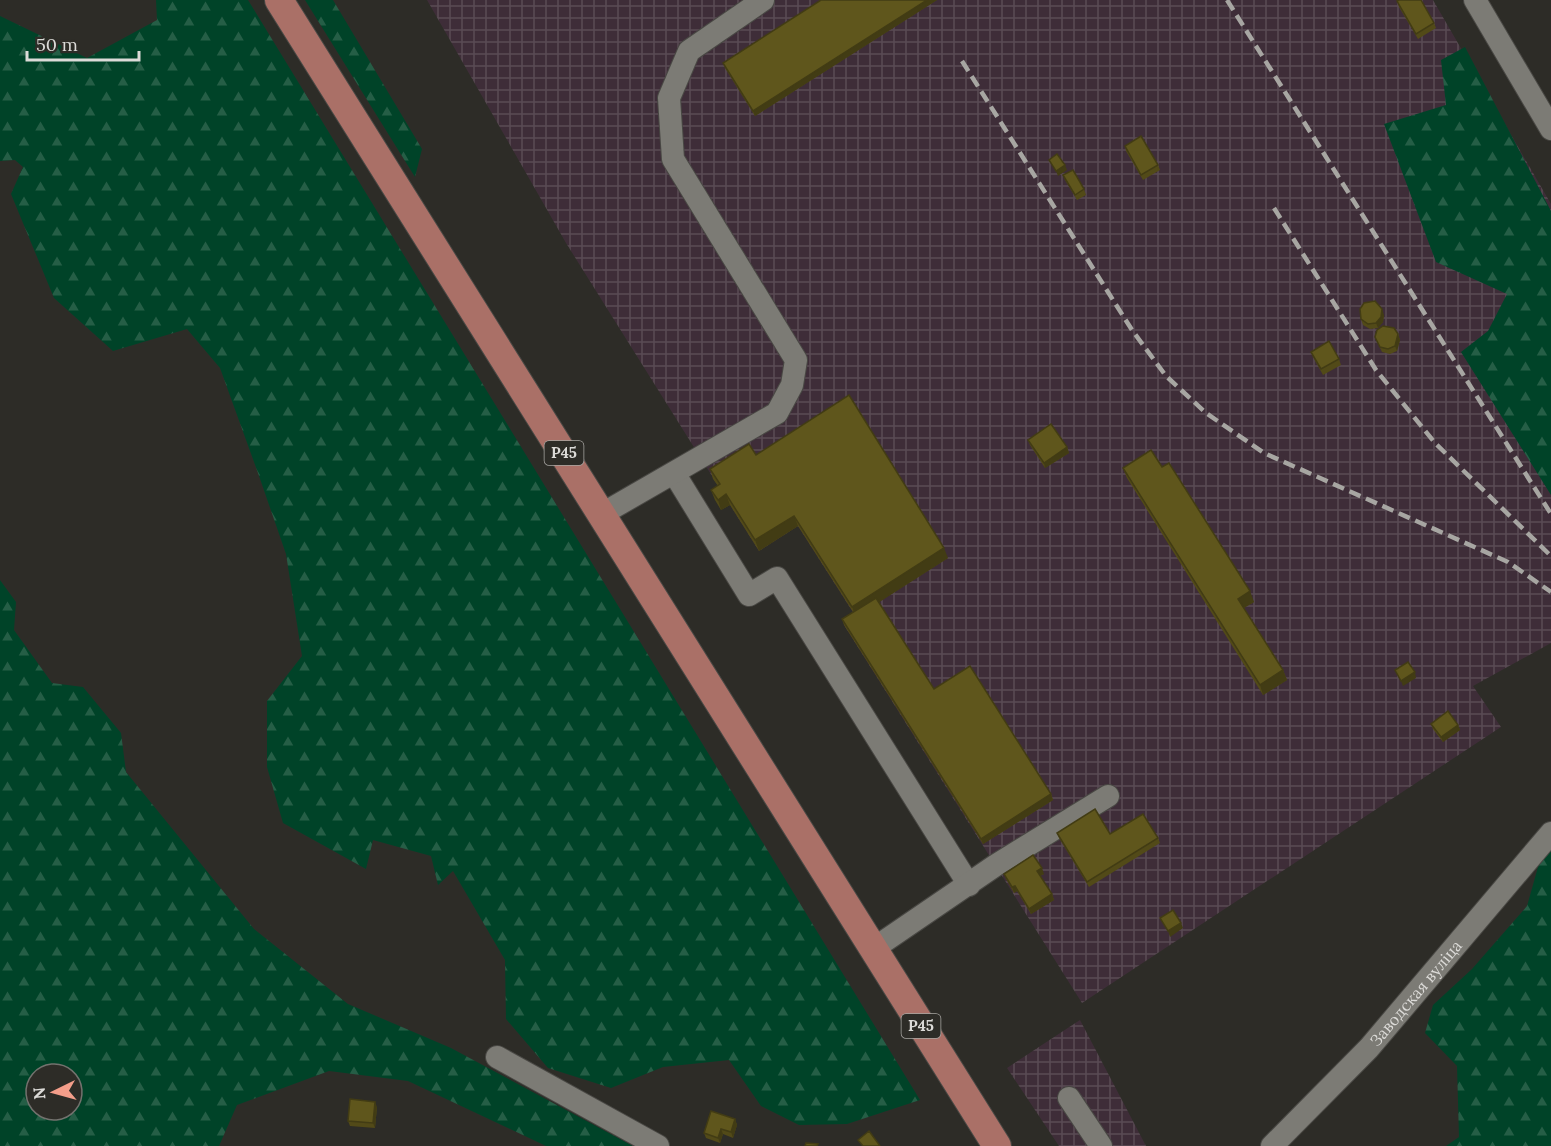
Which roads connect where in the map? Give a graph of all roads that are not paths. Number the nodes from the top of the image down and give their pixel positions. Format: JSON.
{"nodes":[{"id":1,"x":279,"y":0,"type":"edge"},
{"id":2,"x":763,"y":0,"type":"edge"},
{"id":3,"x":1475,"y":0,"type":"edge"},
{"id":4,"x":1551,"y":129,"type":"edge"},
{"id":5,"x":674,"y":474,"type":"junction"},
{"id":6,"x":602,"y":514,"type":"junction"},
{"id":7,"x":1108,"y":796,"type":"dead end"},
{"id":8,"x":1551,"y":833,"type":"edge"},
{"id":9,"x":969,"y":885,"type":"junction"},
{"id":10,"x":873,"y":949,"type":"junction"},
{"id":11,"x":497,"y":1057,"type":"dead end"},
{"id":12,"x":1069,"y":1098,"type":"dead end"},
{"id":13,"x":657,"y":1146,"type":"edge"},
{"id":14,"x":997,"y":1146,"type":"edge"},
{"id":15,"x":1101,"y":1146,"type":"edge"},
{"id":16,"x":1272,"y":1146,"type":"edge"}],
"edges":[{"from":1,"to":6,"type":"main road","number":"Р45"},
{"from":2,"to":5,"type":"street"},
{"from":3,"to":4,"type":"street"},
{"from":5,"to":6,"type":"street"},
{"from":5,"to":9,"type":"street"},
{"from":6,"to":10,"type":"main road","number":"Р45"},
{"from":7,"to":9,"type":"street"},
{"from":8,"to":16,"type":"street","name":"Заводская вуліца"},
{"from":9,"to":10,"type":"street"},
{"from":10,"to":14,"type":"main road","number":"Р45"},
{"from":11,"to":13,"type":"street"},
{"from":12,"to":15,"type":"street"}]}
